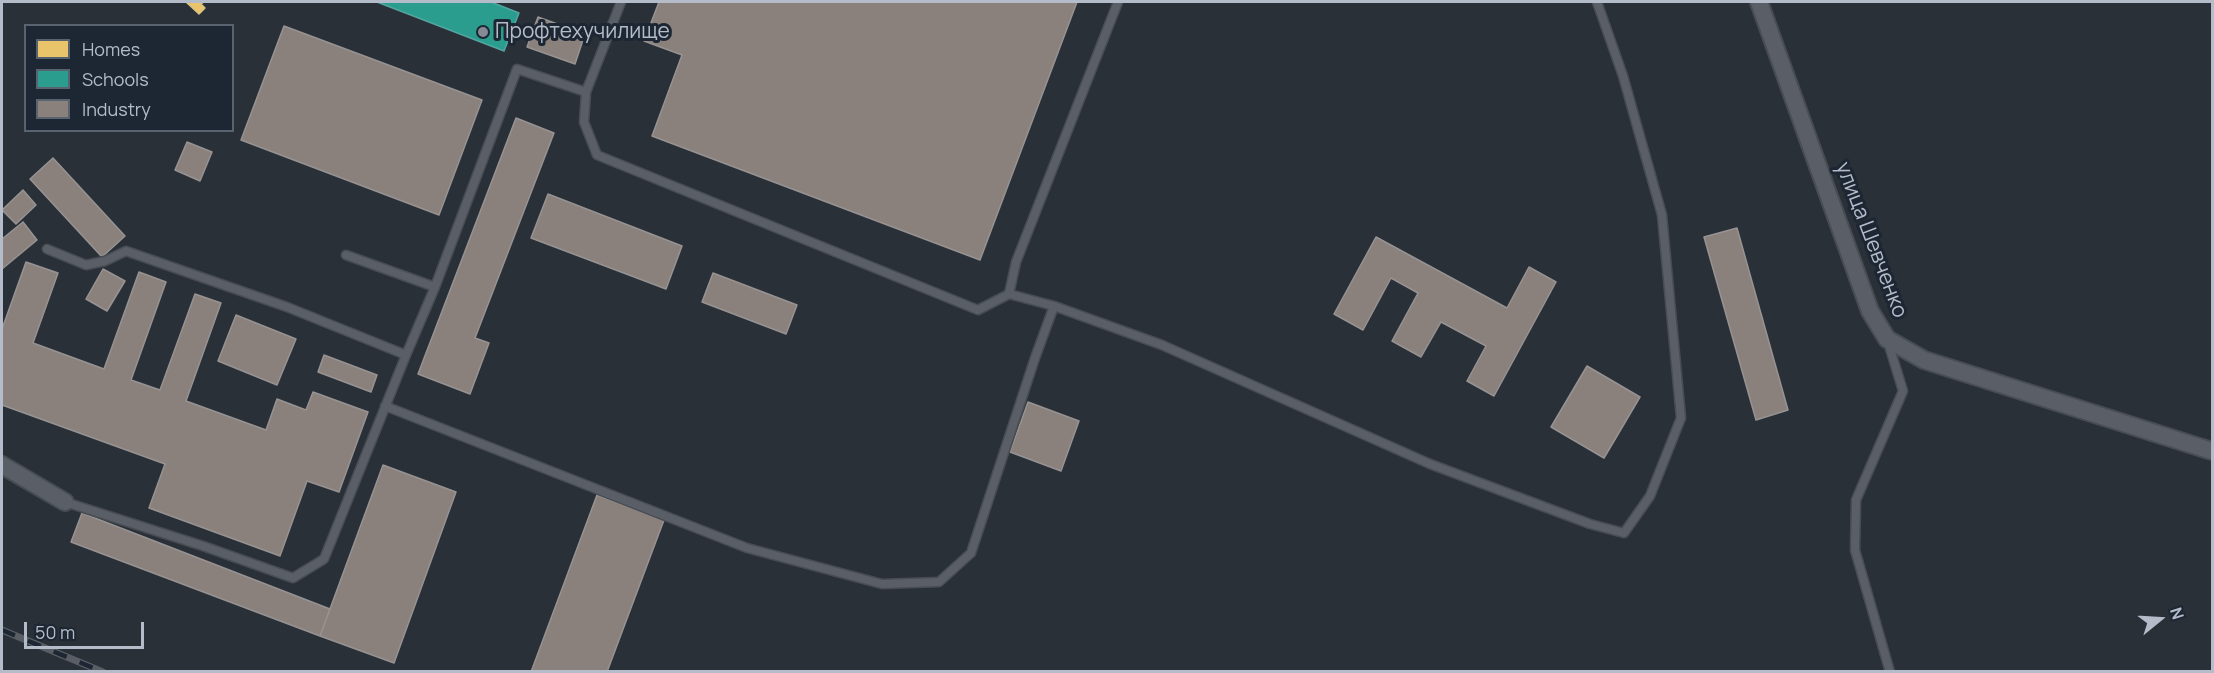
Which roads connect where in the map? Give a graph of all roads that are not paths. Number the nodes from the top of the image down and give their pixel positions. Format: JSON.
{"nodes":[{"id":1,"x":621,"y":2,"type":"edge"},
{"id":2,"x":1118,"y":2,"type":"edge"},
{"id":3,"x":1597,"y":2,"type":"edge"},
{"id":4,"x":1759,"y":2,"type":"edge"},
{"id":5,"x":586,"y":92,"type":"junction"},
{"id":6,"x":47,"y":249,"type":"dead end"},
{"id":7,"x":346,"y":255,"type":"dead end"},
{"id":8,"x":435,"y":287,"type":"junction"},
{"id":9,"x":1009,"y":294,"type":"junction"},
{"id":10,"x":1054,"y":306,"type":"junction"},
{"id":11,"x":1887,"y":339,"type":"junction"},
{"id":12,"x":406,"y":355,"type":"junction"},
{"id":13,"x":385,"y":406,"type":"junction"},
{"id":14,"x":2212,"y":452,"type":"edge"},
{"id":15,"x":2,"y":465,"type":"edge"},
{"id":16,"x":64,"y":502,"type":"joint"},
{"id":17,"x":1890,"y":672,"type":"edge"}],
"edges":[{"from":1,"to":5,"type":"lane"},
{"from":2,"to":9,"type":"lane"},
{"from":3,"to":10,"type":"lane"},
{"from":4,"to":11,"type":"street","name":"улица Шевченко"},
{"from":5,"to":8,"type":"lane"},
{"from":5,"to":9,"type":"lane"},
{"from":6,"to":12,"type":"lane"},
{"from":7,"to":8,"type":"lane"},
{"from":8,"to":12,"type":"lane"},
{"from":9,"to":10,"type":"lane"},
{"from":10,"to":13,"type":"lane"},
{"from":11,"to":14,"type":"street","name":"улица Шевченко"},
{"from":11,"to":17,"type":"lane"},
{"from":12,"to":13,"type":"lane"},
{"from":13,"to":16,"type":"lane"},
{"from":15,"to":16,"type":"street"}]}
